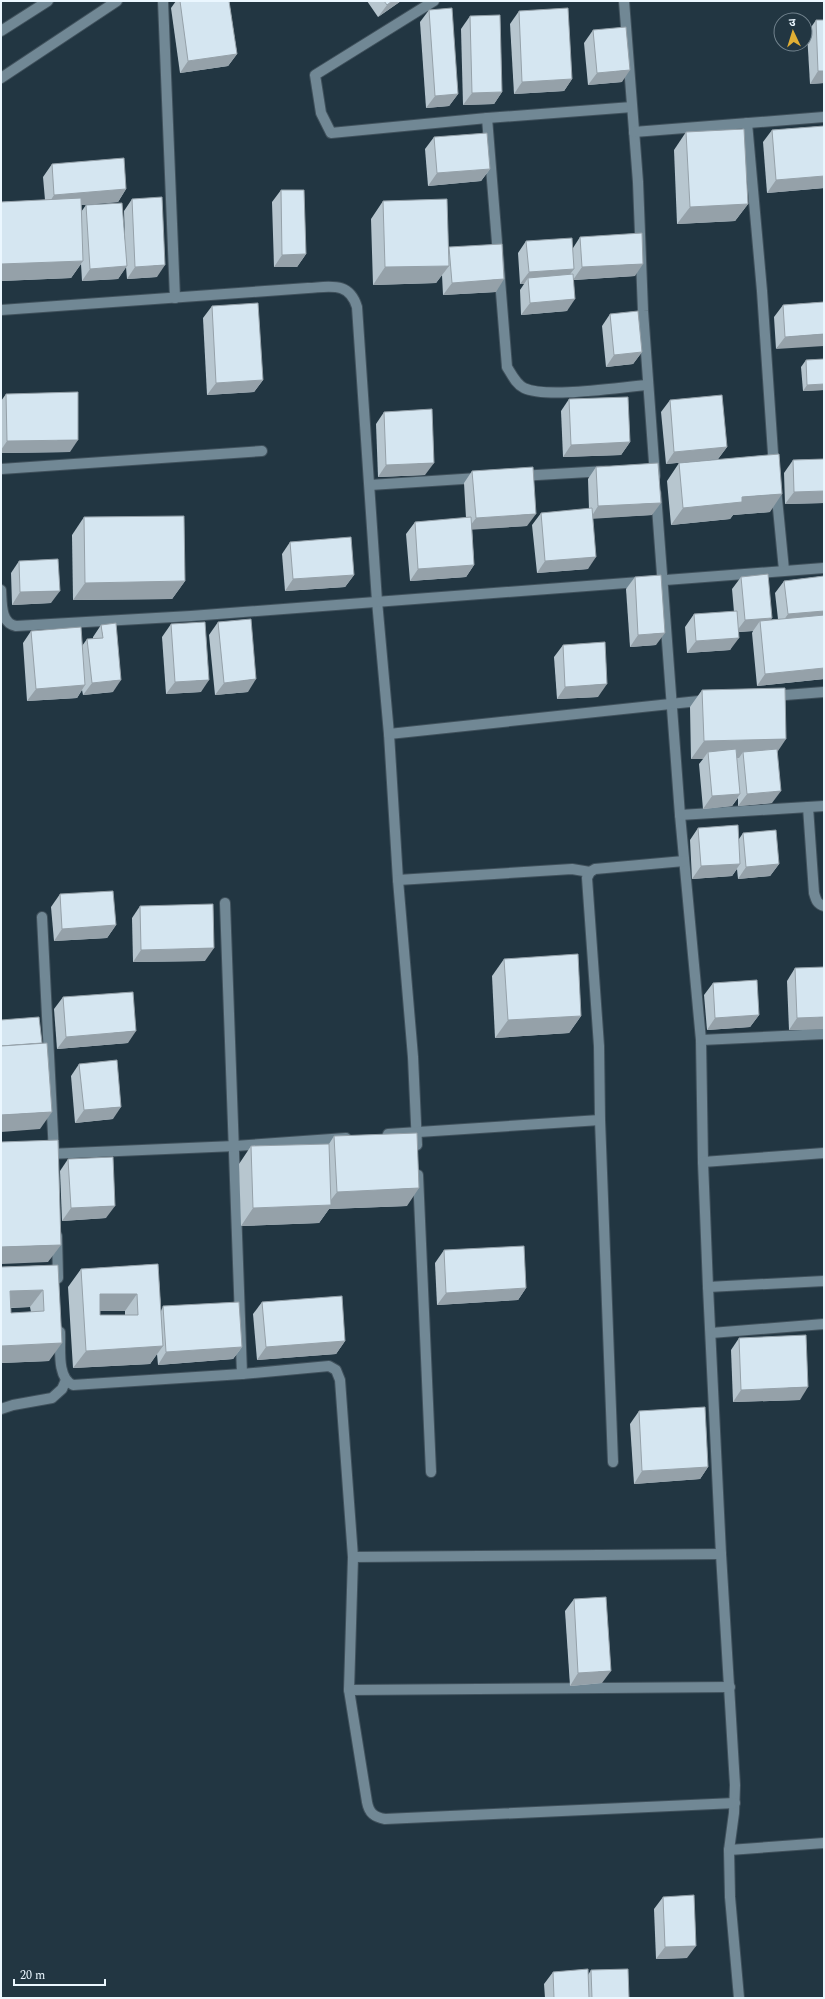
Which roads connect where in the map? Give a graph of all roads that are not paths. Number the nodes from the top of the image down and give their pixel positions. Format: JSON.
{"nodes":[{"id":1,"x":48,"y":1,"type":"edge"},
{"id":2,"x":117,"y":1,"type":"edge"},
{"id":3,"x":163,"y":1,"type":"edge"},
{"id":4,"x":434,"y":1,"type":"edge"},
{"id":5,"x":624,"y":1,"type":"edge"},
{"id":6,"x":1,"y":31,"type":"edge"},
{"id":7,"x":1,"y":78,"type":"edge"},
{"id":8,"x":632,"y":107,"type":"junction"},
{"id":9,"x":824,"y":117,"type":"edge"},
{"id":10,"x":487,"y":118,"type":"junction"},
{"id":11,"x":747,"y":123,"type":"junction"},
{"id":12,"x":634,"y":132,"type":"junction"},
{"id":13,"x":175,"y":298,"type":"junction"},
{"id":14,"x":1,"y":310,"type":"edge"},
{"id":15,"x":648,"y":385,"type":"junction"},
{"id":16,"x":262,"y":450,"type":"dead end"},
{"id":17,"x":1,"y":469,"type":"edge"},
{"id":18,"x":615,"y":470,"type":"edge"},
{"id":19,"x":512,"y":476,"type":"edge"},
{"id":20,"x":488,"y":478,"type":"edge"},
{"id":21,"x":370,"y":485,"type":"junction"},
{"id":22,"x":824,"y":568,"type":"edge"},
{"id":23,"x":784,"y":570,"type":"junction"},
{"id":24,"x":664,"y":579,"type":"junction"},
{"id":25,"x":1,"y":590,"type":"edge"},
{"id":26,"x":377,"y":601,"type":"junction"},
{"id":27,"x":824,"y":692,"type":"edge"},
{"id":28,"x":760,"y":696,"type":"edge"},
{"id":29,"x":720,"y":699,"type":"edge"},
{"id":30,"x":673,"y":702,"type":"junction"},
{"id":31,"x":389,"y":734,"type":"junction"},
{"id":32,"x":824,"y":806,"type":"edge"},
{"id":33,"x":808,"y":807,"type":"junction"},
{"id":34,"x":680,"y":815,"type":"junction"},
{"id":35,"x":684,"y":862,"type":"junction"},
{"id":36,"x":590,"y":872,"type":"junction"},
{"id":37,"x":398,"y":880,"type":"junction"},
{"id":38,"x":225,"y":903,"type":"dead end"},
{"id":39,"x":824,"y":906,"type":"edge"},
{"id":40,"x":42,"y":916,"type":"dead end"},
{"id":41,"x":824,"y":1034,"type":"edge"},
{"id":42,"x":701,"y":1040,"type":"junction"},
{"id":43,"x":600,"y":1120,"type":"junction"},
{"id":44,"x":416,"y":1132,"type":"junction"},
{"id":45,"x":377,"y":1135,"type":"edge"},
{"id":46,"x":353,"y":1137,"type":"edge"},
{"id":47,"x":235,"y":1146,"type":"junction"},
{"id":48,"x":824,"y":1153,"type":"edge"},
{"id":49,"x":39,"y":1154,"type":"edge"},
{"id":50,"x":54,"y":1158,"type":"junction"},
{"id":51,"x":703,"y":1162,"type":"junction"},
{"id":52,"x":56,"y":1225,"type":"edge"},
{"id":53,"x":824,"y":1281,"type":"edge"},
{"id":54,"x":708,"y":1287,"type":"junction"},
{"id":55,"x":58,"y":1288,"type":"edge"},
{"id":56,"x":60,"y":1320,"type":"edge"},
{"id":57,"x":824,"y":1324,"type":"edge"},
{"id":58,"x":711,"y":1333,"type":"junction"},
{"id":59,"x":242,"y":1374,"type":"junction"},
{"id":60,"x":66,"y":1380,"type":"junction"},
{"id":61,"x":1,"y":1410,"type":"edge"},
{"id":62,"x":613,"y":1462,"type":"dead end"},
{"id":63,"x":431,"y":1472,"type":"dead end"},
{"id":64,"x":721,"y":1554,"type":"junction"},
{"id":65,"x":353,"y":1557,"type":"junction"},
{"id":66,"x":730,"y":1687,"type":"junction"},
{"id":67,"x":349,"y":1690,"type":"junction"},
{"id":68,"x":735,"y":1803,"type":"junction"},
{"id":69,"x":824,"y":1843,"type":"edge"},
{"id":70,"x":729,"y":1850,"type":"junction"},
{"id":71,"x":739,"y":1998,"type":"edge"}],
"edges":[{"from":1,"to":6,"type":"street"},
{"from":2,"to":7,"type":"street"},
{"from":3,"to":13,"type":"street"},
{"from":4,"to":10,"type":"street"},
{"from":5,"to":8,"type":"street"},
{"from":8,"to":10,"type":"street"},
{"from":8,"to":12,"type":"street"},
{"from":9,"to":11,"type":"street"},
{"from":10,"to":15,"type":"street"},
{"from":11,"to":12,"type":"street"},
{"from":11,"to":23,"type":"street"},
{"from":12,"to":15,"type":"street"},
{"from":13,"to":14,"type":"street"},
{"from":13,"to":21,"type":"street"},
{"from":15,"to":24,"type":"street"},
{"from":16,"to":17,"type":"street"},
{"from":18,"to":19,"type":"street"},
{"from":20,"to":21,"type":"street"},
{"from":21,"to":26,"type":"street"},
{"from":22,"to":23,"type":"street"},
{"from":23,"to":24,"type":"street"},
{"from":24,"to":26,"type":"street"},
{"from":24,"to":30,"type":"street"},
{"from":25,"to":26,"type":"street"},
{"from":26,"to":31,"type":"street"},
{"from":27,"to":28,"type":"street"},
{"from":29,"to":30,"type":"street"},
{"from":30,"to":31,"type":"street"},
{"from":30,"to":34,"type":"street"},
{"from":31,"to":37,"type":"street"},
{"from":32,"to":33,"type":"street"},
{"from":33,"to":34,"type":"street"},
{"from":33,"to":39,"type":"street"},
{"from":34,"to":35,"type":"street"},
{"from":35,"to":36,"type":"street"},
{"from":35,"to":42,"type":"street"},
{"from":36,"to":37,"type":"street"},
{"from":36,"to":43,"type":"street"},
{"from":37,"to":44,"type":"street"},
{"from":38,"to":47,"type":"street"},
{"from":40,"to":50,"type":"street"},
{"from":41,"to":42,"type":"street"},
{"from":42,"to":51,"type":"street"},
{"from":43,"to":44,"type":"street"},
{"from":43,"to":62,"type":"street"},
{"from":44,"to":45,"type":"street"},
{"from":44,"to":63,"type":"street"},
{"from":46,"to":47,"type":"street"},
{"from":47,"to":50,"type":"street"},
{"from":47,"to":59,"type":"street"},
{"from":48,"to":51,"type":"street"},
{"from":49,"to":50,"type":"street"},
{"from":51,"to":54,"type":"street"},
{"from":52,"to":55,"type":"street"},
{"from":53,"to":54,"type":"street"},
{"from":54,"to":58,"type":"street"},
{"from":56,"to":60,"type":"street"},
{"from":57,"to":58,"type":"street"},
{"from":58,"to":64,"type":"street"},
{"from":59,"to":60,"type":"street"},
{"from":59,"to":65,"type":"street"},
{"from":60,"to":61,"type":"street"},
{"from":64,"to":65,"type":"street"},
{"from":64,"to":66,"type":"street"},
{"from":65,"to":67,"type":"street"},
{"from":66,"to":67,"type":"street"},
{"from":66,"to":68,"type":"street"},
{"from":67,"to":68,"type":"street"},
{"from":68,"to":70,"type":"street"},
{"from":69,"to":70,"type":"street"},
{"from":70,"to":71,"type":"street"}]}
